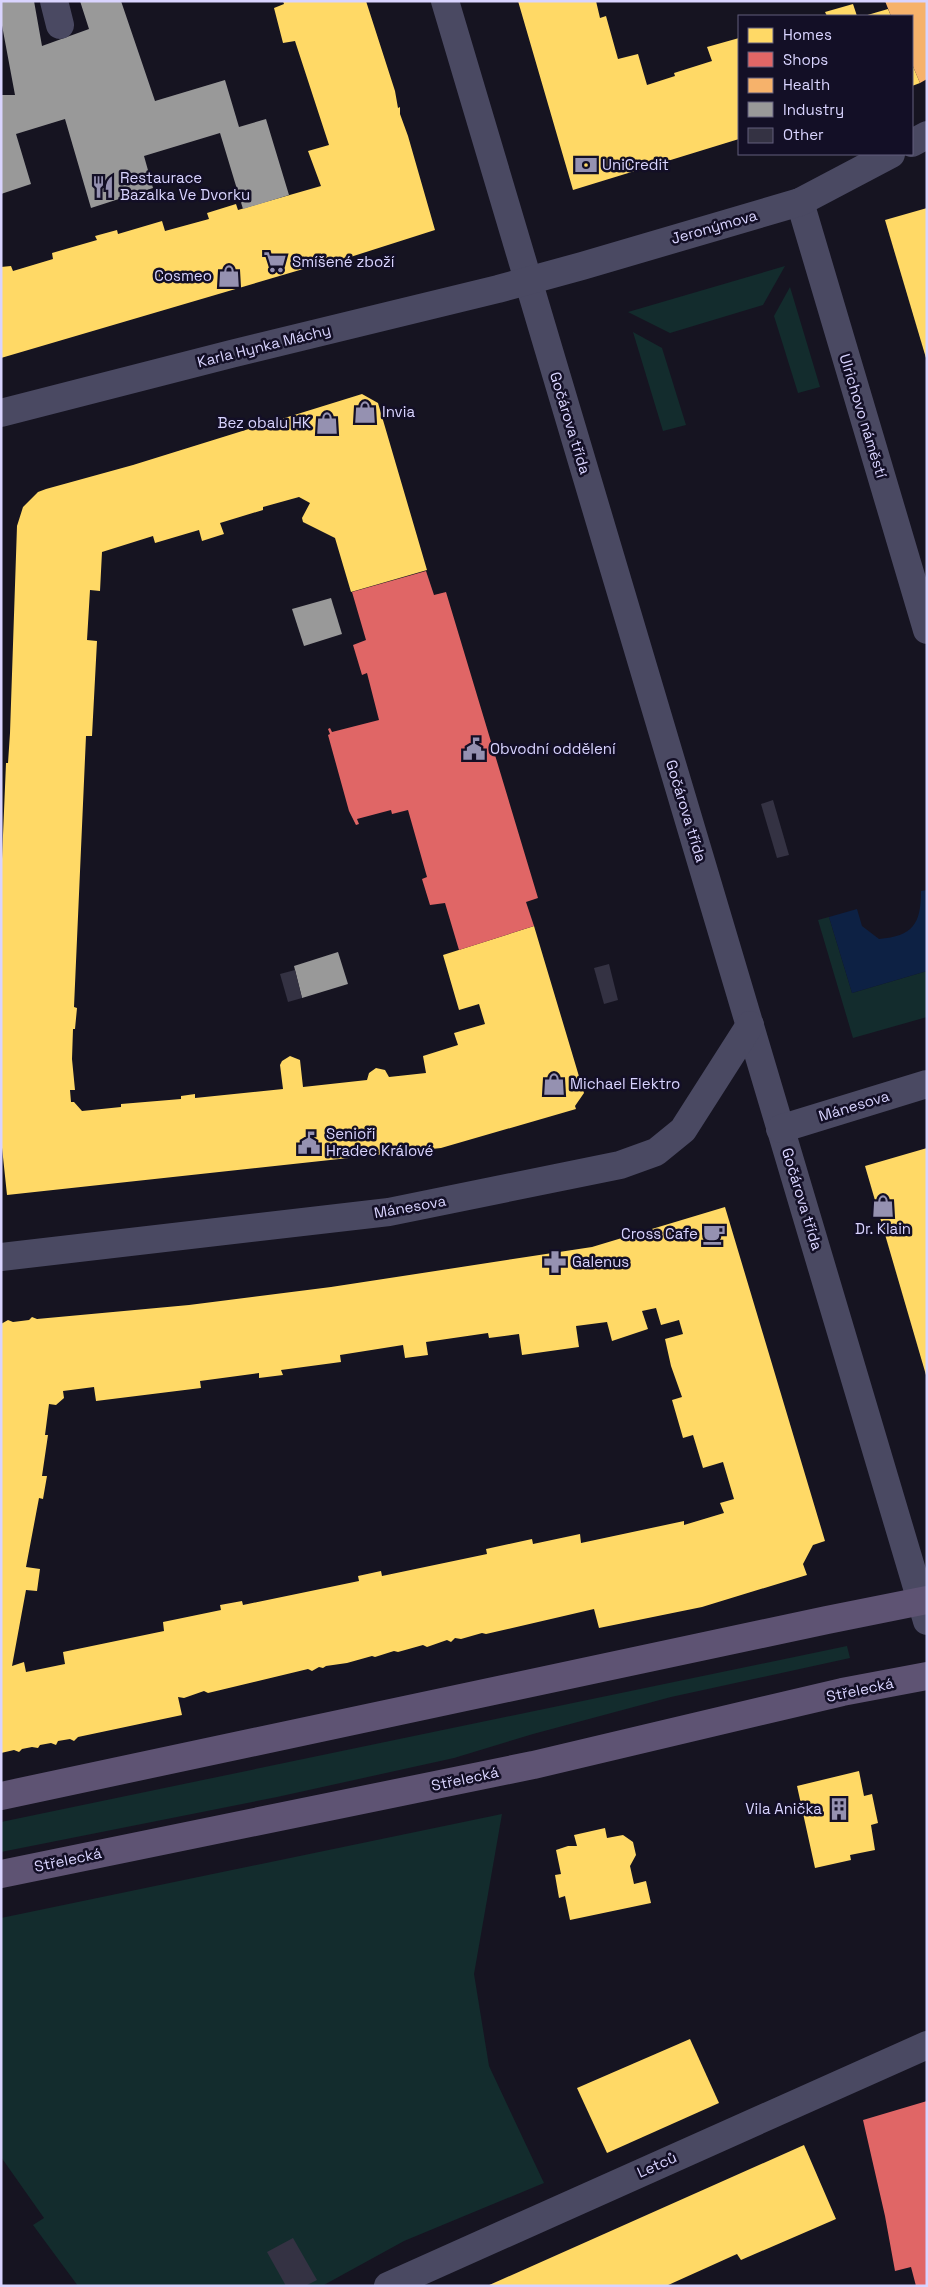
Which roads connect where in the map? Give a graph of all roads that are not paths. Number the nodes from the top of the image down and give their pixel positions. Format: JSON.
{"nodes":[{"id":1,"x":445,"y":1,"type":"edge"},
{"id":2,"x":927,"y":135,"type":"edge"},
{"id":3,"x":913,"y":142,"type":"edge"},
{"id":4,"x":889,"y":155,"type":"edge"},
{"id":5,"x":800,"y":202,"type":"junction"},
{"id":6,"x":528,"y":281,"type":"junction"},
{"id":7,"x":1,"y":413,"type":"edge"},
{"id":8,"x":927,"y":630,"type":"edge"},
{"id":9,"x":750,"y":1025,"type":"junction"},
{"id":10,"x":927,"y":1084,"type":"edge"},
{"id":11,"x":780,"y":1129,"type":"junction"},
{"id":12,"x":1,"y":1258,"type":"edge"},
{"id":13,"x":925,"y":1608,"type":"edge"},
{"id":14,"x":927,"y":1676,"type":"edge"},
{"id":15,"x":1,"y":1796,"type":"edge"},
{"id":16,"x":1,"y":1874,"type":"edge"},
{"id":17,"x":927,"y":2045,"type":"edge"},
{"id":18,"x":388,"y":2286,"type":"edge"}],
"edges":[{"from":1,"to":6,"type":"street","name":"Gočárova třída"},
{"from":2,"to":3,"type":"street"},
{"from":4,"to":5,"type":"street","name":"Jeronýmova"},
{"from":5,"to":6,"type":"street","name":"Jeronýmova"},
{"from":5,"to":8,"type":"street","name":"Ulrichovo náměstí"},
{"from":6,"to":7,"type":"street","name":"Karla Hynka Máchy"},
{"from":6,"to":9,"type":"street","name":"Gočárova třída"},
{"from":9,"to":11,"type":"street","name":"Gočárova třída"},
{"from":9,"to":12,"type":"street","name":"Mánesova"},
{"from":10,"to":11,"type":"street","name":"Mánesova"},
{"from":11,"to":13,"type":"street","name":"Gočárova třída"},
{"from":13,"to":15,"type":"main road"},
{"from":14,"to":16,"type":"main road","name":"Střelecká"},
{"from":17,"to":18,"type":"street","name":"Letců"}]}
